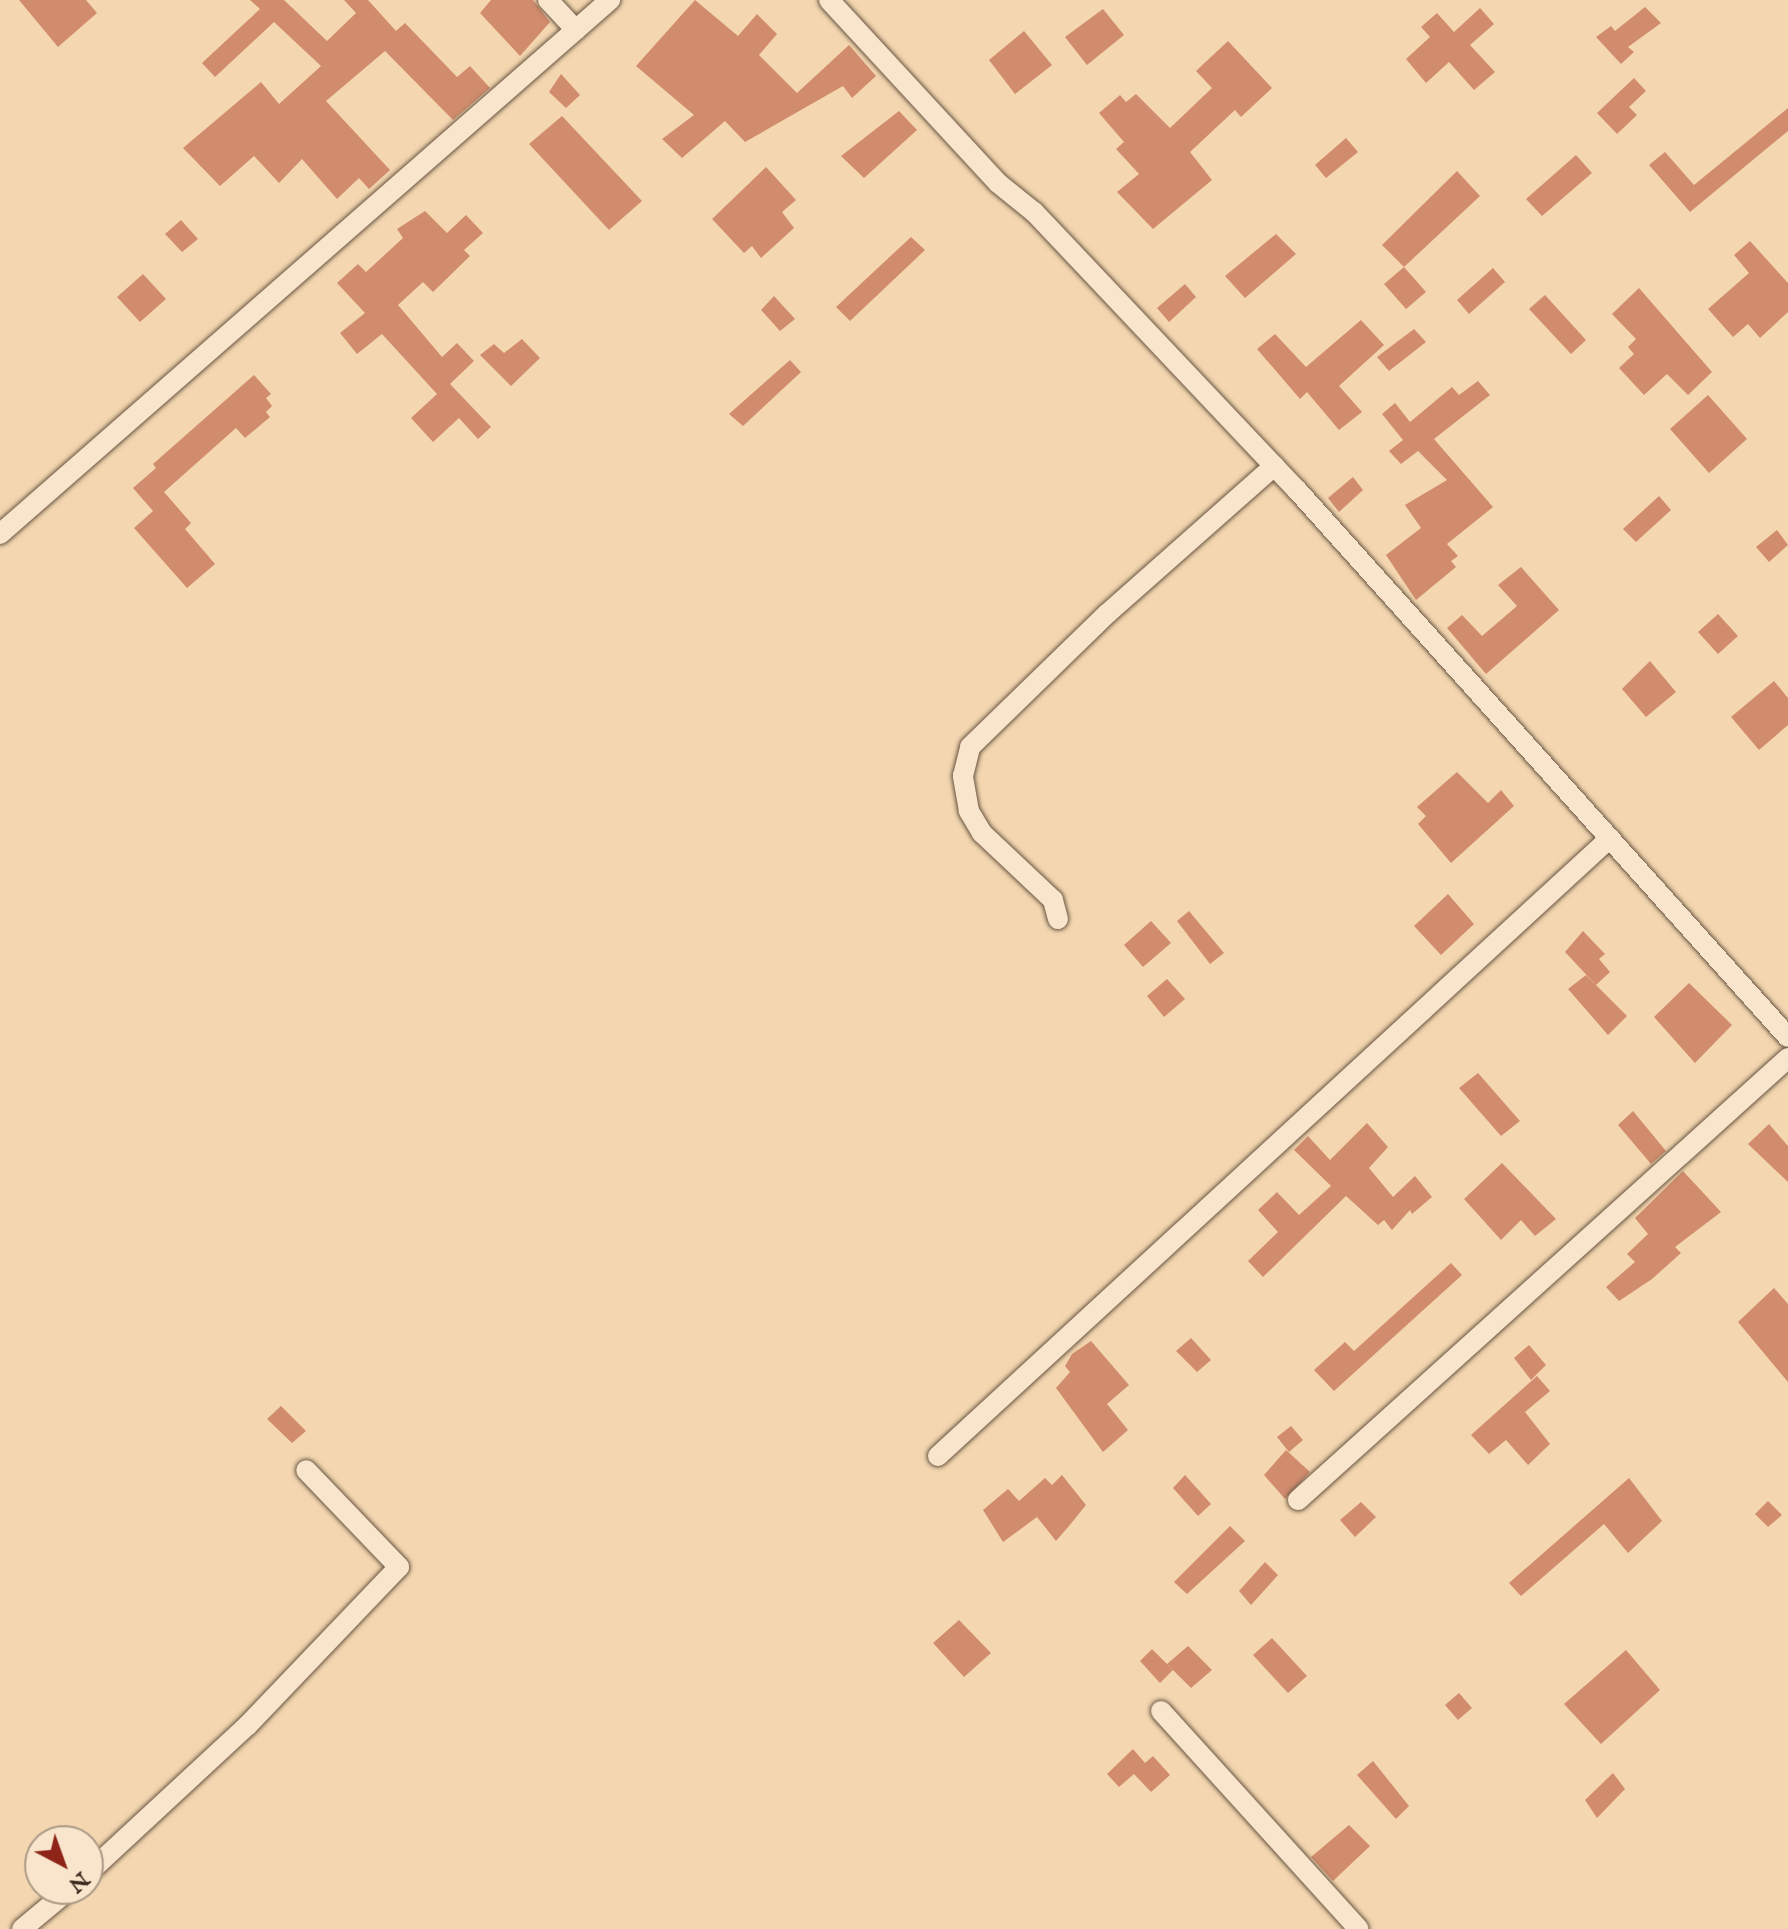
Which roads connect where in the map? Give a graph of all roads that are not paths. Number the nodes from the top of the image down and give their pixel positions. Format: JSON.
{"nodes":[{"id":1,"x":548,"y":0,"type":"edge"},
{"id":2,"x":610,"y":0,"type":"edge"},
{"id":3,"x":829,"y":0,"type":"edge"},
{"id":4,"x":576,"y":30,"type":"junction"},
{"id":5,"x":1274,"y":466,"type":"junction"},
{"id":6,"x":0,"y":534,"type":"edge"},
{"id":7,"x":1610,"y":838,"type":"junction"},
{"id":8,"x":1058,"y":919,"type":"dead end"},
{"id":9,"x":1788,"y":1037,"type":"edge"},
{"id":10,"x":1788,"y":1058,"type":"edge"},
{"id":11,"x":938,"y":1456,"type":"dead end"},
{"id":12,"x":306,"y":1470,"type":"dead end"},
{"id":13,"x":1298,"y":1500,"type":"dead end"},
{"id":14,"x":1161,"y":1711,"type":"dead end"},
{"id":15,"x":104,"y":1858,"type":"edge"},
{"id":16,"x":51,"y":1905,"type":"edge"},
{"id":17,"x":22,"y":1929,"type":"edge"},
{"id":18,"x":1359,"y":1929,"type":"edge"}],
"edges":[{"from":1,"to":4,"type":"street"},
{"from":2,"to":4,"type":"street"},
{"from":3,"to":5,"type":"street"},
{"from":4,"to":6,"type":"street"},
{"from":5,"to":7,"type":"street"},
{"from":5,"to":8,"type":"street"},
{"from":7,"to":9,"type":"street"},
{"from":7,"to":11,"type":"street"},
{"from":10,"to":13,"type":"street"},
{"from":12,"to":15,"type":"street"},
{"from":14,"to":18,"type":"street"},
{"from":16,"to":17,"type":"street"}]}
